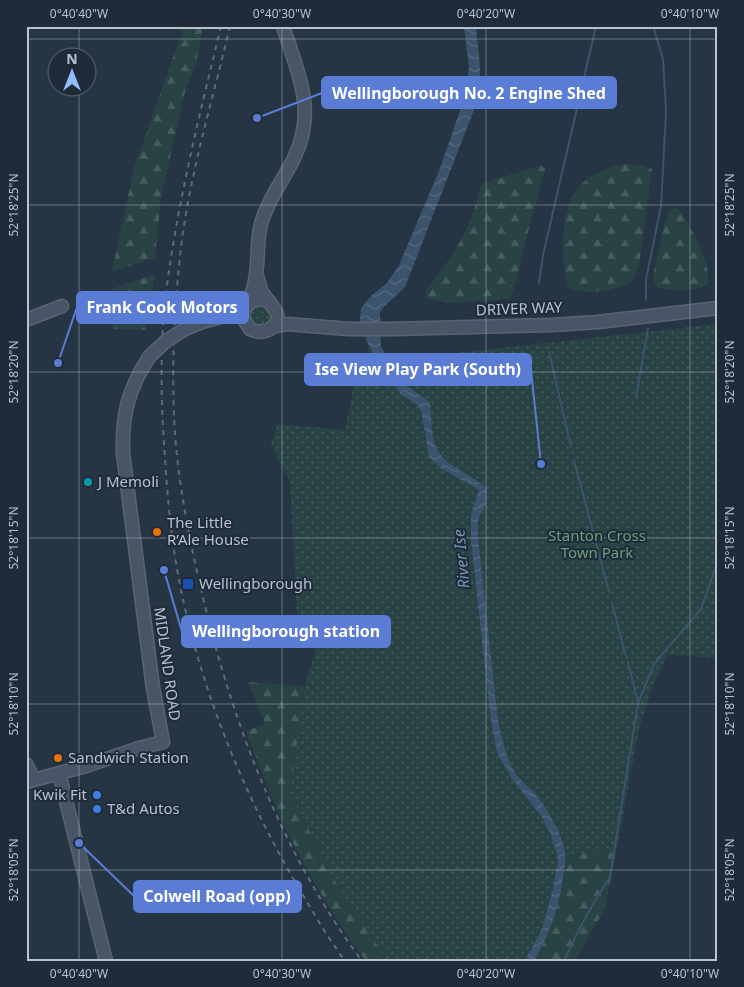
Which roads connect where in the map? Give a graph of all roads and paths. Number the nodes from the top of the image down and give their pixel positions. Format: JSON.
{"nodes":[{"id":1,"x":283,"y":26,"type":"edge"},
{"id":2,"x":256,"y":274,"type":"junction"},
{"id":3,"x":272,"y":304,"type":"junction"},
{"id":4,"x":62,"y":306,"type":"dead end"},
{"id":5,"x":246,"y":306,"type":"junction"},
{"id":6,"x":718,"y":308,"type":"edge"},
{"id":7,"x":220,"y":318,"type":"junction"},
{"id":8,"x":26,"y":320,"type":"edge"},
{"id":9,"x":321,"y":326,"type":"junction"},
{"id":10,"x":248,"y":327,"type":"junction"},
{"id":11,"x":272,"y":327,"type":"junction"},
{"id":12,"x":26,"y":764,"type":"edge"},
{"id":13,"x":59,"y":773,"type":"junction"},
{"id":14,"x":30,"y":781,"type":"edge"},
{"id":15,"x":106,"y":961,"type":"edge"}],
"edges":[{"from":1,"to":2,"type":"main road"},
{"from":2,"to":3,"type":"main road"},
{"from":2,"to":5,"type":"main road"},
{"from":3,"to":5,"type":"main road"},
{"from":3,"to":9,"type":"main road","name":"DRIVER WAY"},
{"from":3,"to":11,"type":"main road"},
{"from":4,"to":8,"type":"main road"},
{"from":5,"to":7,"type":"main road","name":"MIDLAND ROAD"},
{"from":5,"to":10,"type":"main road"},
{"from":6,"to":9,"type":"main road","name":"DRIVER WAY"},
{"from":7,"to":10,"type":"main road"},
{"from":7,"to":13,"type":"main road","name":"MIDLAND ROAD","bridge":true},
{"from":9,"to":11,"type":"main road","name":"DRIVER WAY"},
{"from":10,"to":11,"type":"main road"},
{"from":12,"to":14,"type":"main road"},
{"from":13,"to":14,"type":"main road","name":"MIDLAND ROAD"},
{"from":13,"to":15,"type":"main road"}]}
